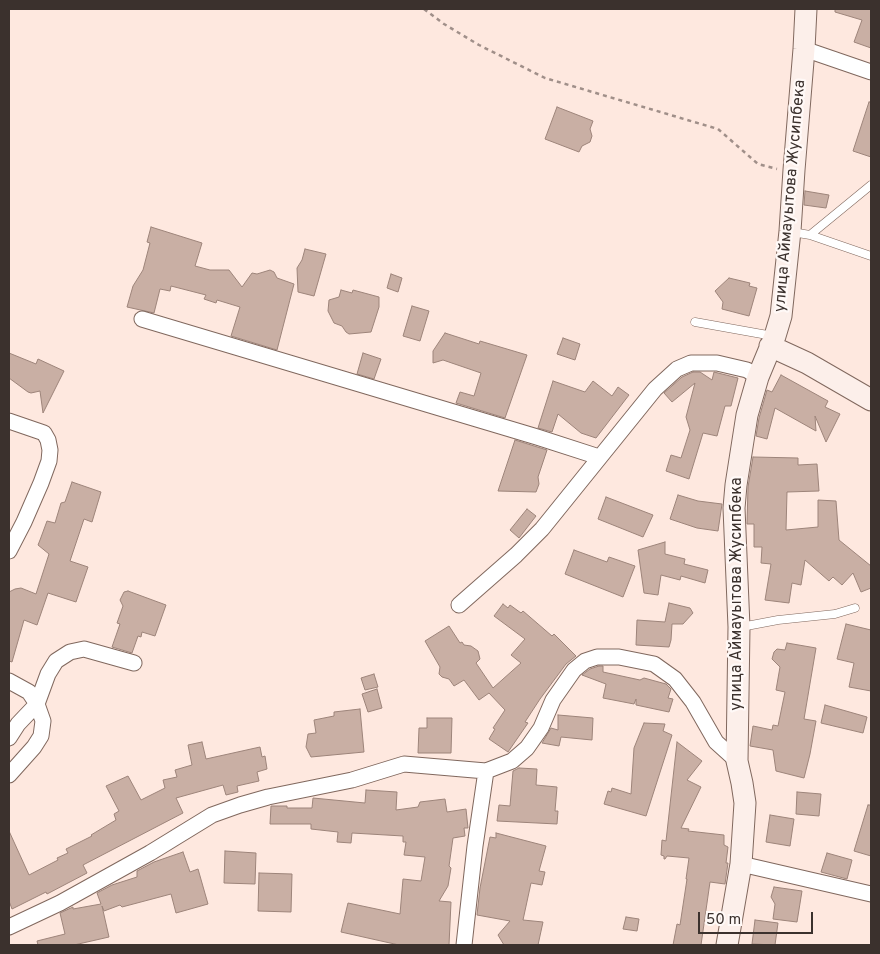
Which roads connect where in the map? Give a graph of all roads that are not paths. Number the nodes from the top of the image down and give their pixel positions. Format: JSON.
{"nodes":[{"id":1,"x":806,"y":9,"type":"edge"},
{"id":2,"x":804,"y":49,"type":"junction"},
{"id":3,"x":871,"y":72,"type":"edge"},
{"id":4,"x":871,"y":186,"type":"edge"},
{"id":5,"x":800,"y":233,"type":"junction"},
{"id":6,"x":871,"y":256,"type":"edge"},
{"id":7,"x":142,"y":319,"type":"dead end"},
{"id":8,"x":695,"y":322,"type":"dead end"},
{"id":9,"x":772,"y":341,"type":"junction"},
{"id":10,"x":758,"y":376,"type":"junction"},
{"id":11,"x":871,"y":400,"type":"edge"},
{"id":12,"x":9,"y":421,"type":"edge"},
{"id":13,"x":599,"y":457,"type":"junction"},
{"id":14,"x":9,"y":551,"type":"edge"},
{"id":15,"x":459,"y":605,"type":"dead end"},
{"id":16,"x":855,"y":608,"type":"dead end"},
{"id":17,"x":738,"y":627,"type":"junction"},
{"id":18,"x":134,"y":663,"type":"dead end"},
{"id":19,"x":9,"y":681,"type":"edge"},
{"id":20,"x":37,"y":704,"type":"junction"},
{"id":21,"x":9,"y":738,"type":"edge"},
{"id":22,"x":737,"y":761,"type":"junction"},
{"id":23,"x":486,"y":771,"type":"junction"},
{"id":24,"x":9,"y":776,"type":"edge"},
{"id":25,"x":741,"y":864,"type":"junction"},
{"id":26,"x":871,"y":894,"type":"edge"},
{"id":27,"x":9,"y":927,"type":"edge"},
{"id":28,"x":464,"y":945,"type":"edge"},
{"id":29,"x":727,"y":945,"type":"edge"}],
"edges":[{"from":1,"to":2,"type":"street","name":"улица Аймауытова Жусипбека"},
{"from":2,"to":3,"type":"street"},
{"from":2,"to":5,"type":"street","name":"улица Аймауытова Жусипбека"},
{"from":4,"to":5,"type":"lane"},
{"from":5,"to":6,"type":"lane"},
{"from":5,"to":9,"type":"street","name":"улица Аймауытова Жусипбека"},
{"from":7,"to":13,"type":"street"},
{"from":8,"to":9,"type":"lane"},
{"from":9,"to":10,"type":"street","name":"улица Аймауытова Жусипбека"},
{"from":9,"to":11,"type":"street"},
{"from":10,"to":13,"type":"street"},
{"from":10,"to":17,"type":"street","name":"улица Аймауытова Жусипбека"},
{"from":12,"to":14,"type":"street"},
{"from":13,"to":15,"type":"street"},
{"from":16,"to":17,"type":"lane"},
{"from":17,"to":22,"type":"street","name":"улица Аймауытова Жусипбека"},
{"from":18,"to":20,"type":"street"},
{"from":19,"to":20,"type":"street"},
{"from":20,"to":21,"type":"street"},
{"from":20,"to":24,"type":"street"},
{"from":22,"to":23,"type":"street"},
{"from":22,"to":25,"type":"street","name":"улица Аймауытова Жусипбека"},
{"from":23,"to":27,"type":"street"},
{"from":23,"to":28,"type":"street"},
{"from":25,"to":26,"type":"street"},
{"from":25,"to":29,"type":"street","name":"улица Аймауытова Жусипбека"}]}
